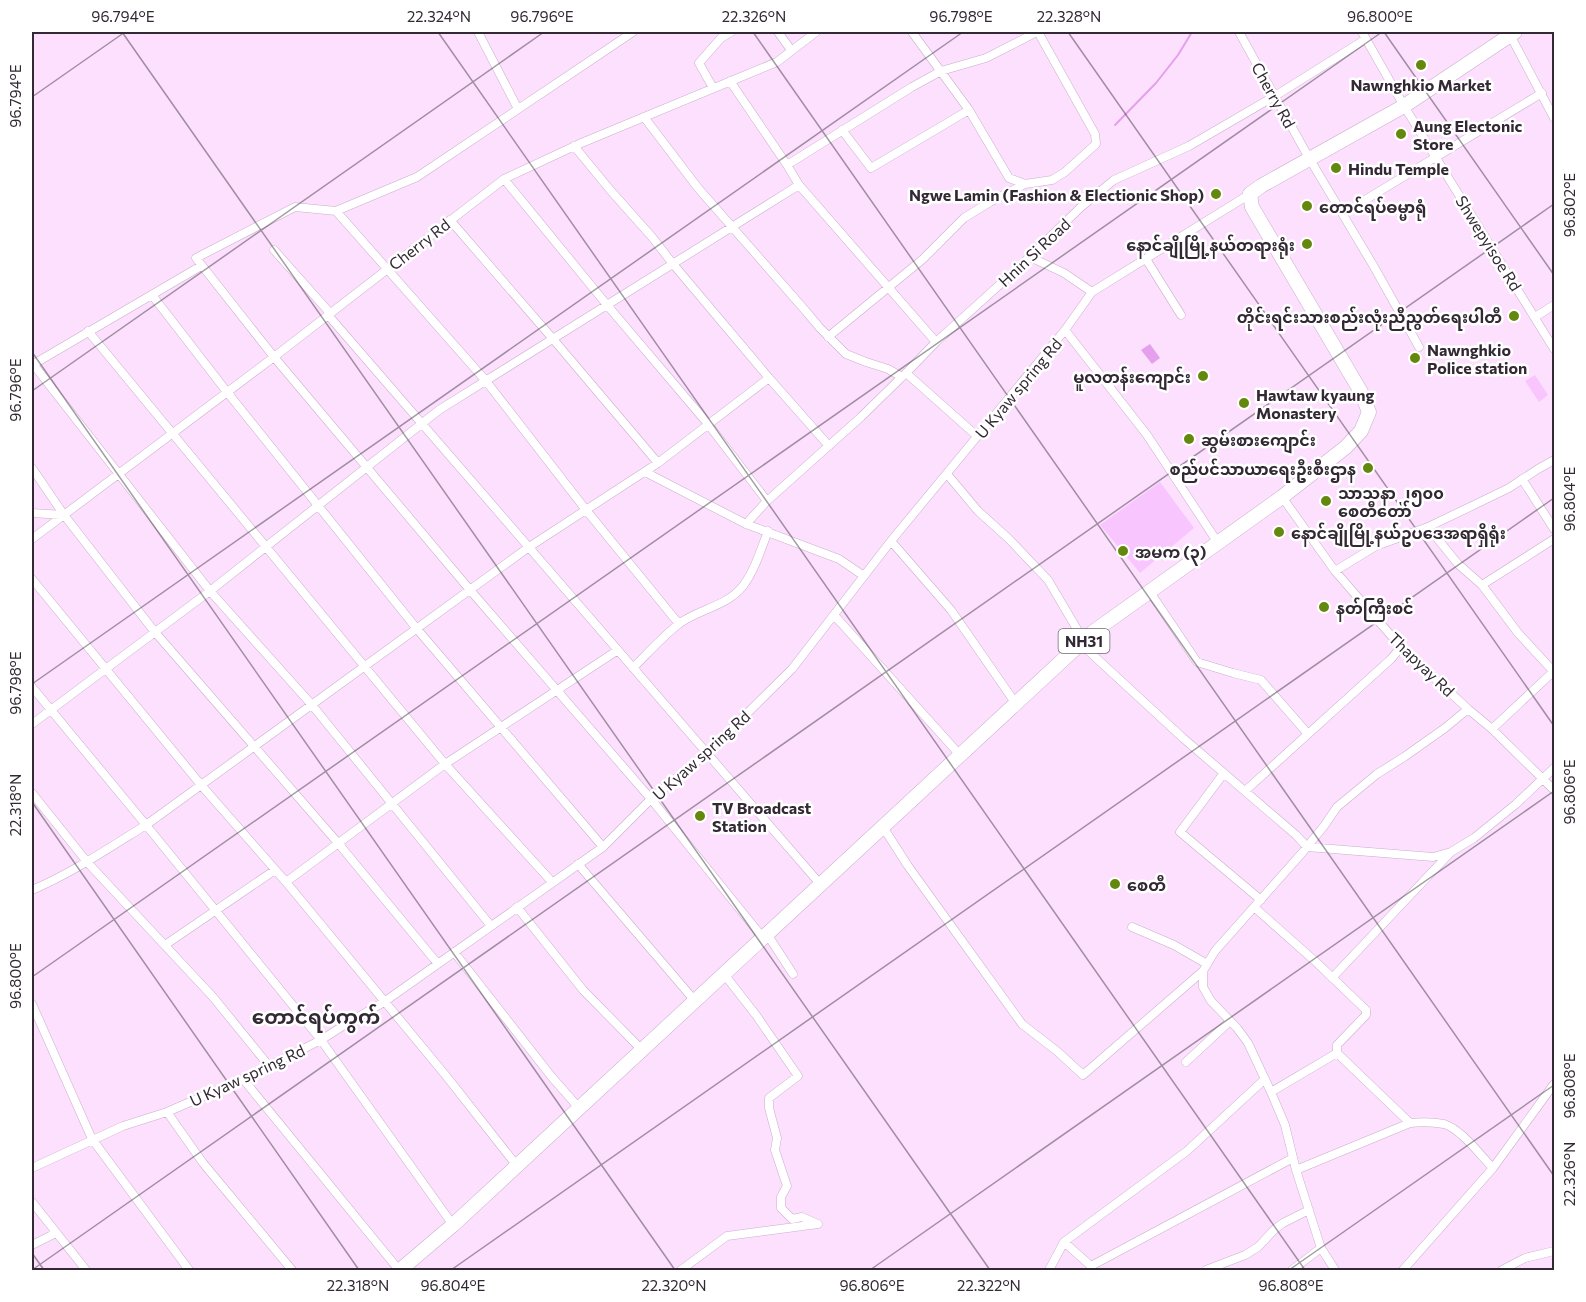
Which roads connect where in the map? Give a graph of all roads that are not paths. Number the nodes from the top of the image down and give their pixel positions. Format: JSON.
{"nodes":[{"id":1,"x":477,"y":32,"type":"edge"},
{"id":2,"x":633,"y":32,"type":"edge"},
{"id":3,"x":731,"y":32,"type":"edge"},
{"id":4,"x":778,"y":32,"type":"edge"},
{"id":5,"x":816,"y":32,"type":"edge"},
{"id":6,"x":912,"y":32,"type":"edge"},
{"id":7,"x":1037,"y":32,"type":"edge"},
{"id":8,"x":1239,"y":32,"type":"edge"},
{"id":9,"x":1511,"y":32,"type":"edge"},
{"id":10,"x":1364,"y":35,"type":"edge"},
{"id":11,"x":791,"y":50,"type":"junction"},
{"id":12,"x":941,"y":71,"type":"junction"},
{"id":13,"x":730,"y":81,"type":"junction"},
{"id":14,"x":714,"y":88,"type":"junction"},
{"id":15,"x":1542,"y":93,"type":"junction"},
{"id":16,"x":1275,"y":96,"type":"junction"},
{"id":17,"x":1404,"y":106,"type":"junction"},
{"id":18,"x":518,"y":109,"type":"junction"},
{"id":19,"x":969,"y":110,"type":"junction"},
{"id":20,"x":644,"y":117,"type":"junction"},
{"id":21,"x":1554,"y":118,"type":"edge"},
{"id":22,"x":842,"y":130,"type":"junction"},
{"id":23,"x":574,"y":146,"type":"junction"},
{"id":24,"x":1436,"y":157,"type":"junction"},
{"id":25,"x":1309,"y":158,"type":"junction"},
{"id":26,"x":787,"y":165,"type":"junction"},
{"id":27,"x":504,"y":179,"type":"junction"},
{"id":28,"x":1025,"y":184,"type":"junction"},
{"id":29,"x":799,"y":186,"type":"junction"},
{"id":30,"x":1250,"y":194,"type":"junction"},
{"id":31,"x":336,"y":211,"type":"junction"},
{"id":32,"x":1342,"y":212,"type":"junction"},
{"id":33,"x":450,"y":220,"type":"junction"},
{"id":34,"x":732,"y":227,"type":"junction"},
{"id":35,"x":274,"y":250,"type":"dead end"},
{"id":36,"x":1030,"y":257,"type":"junction"},
{"id":37,"x":1146,"y":259,"type":"junction"},
{"id":38,"x":673,"y":264,"type":"junction"},
{"id":39,"x":201,"y":266,"type":"junction"},
{"id":40,"x":388,"y":268,"type":"junction"},
{"id":41,"x":889,"y":288,"type":"junction"},
{"id":42,"x":1092,"y":292,"type":"junction"},
{"id":43,"x":152,"y":295,"type":"junction"},
{"id":44,"x":607,"y":305,"type":"junction"},
{"id":45,"x":1554,"y":305,"type":"edge"},
{"id":46,"x":329,"y":314,"type":"junction"},
{"id":47,"x":1181,"y":315,"type":"dead end"},
{"id":48,"x":1535,"y":317,"type":"junction"},
{"id":49,"x":1065,"y":330,"type":"junction"},
{"id":50,"x":88,"y":331,"type":"junction"},
{"id":51,"x":828,"y":337,"type":"junction"},
{"id":52,"x":554,"y":339,"type":"junction"},
{"id":53,"x":936,"y":342,"type":"junction"},
{"id":54,"x":1419,"y":347,"type":"dead end"},
{"id":55,"x":1554,"y":349,"type":"edge"},
{"id":56,"x":273,"y":357,"type":"junction"},
{"id":57,"x":32,"y":364,"type":"edge"},
{"id":58,"x":904,"y":375,"type":"junction"},
{"id":59,"x":769,"y":378,"type":"junction"},
{"id":60,"x":486,"y":381,"type":"junction"},
{"id":61,"x":226,"y":392,"type":"junction"},
{"id":62,"x":422,"y":424,"type":"junction"},
{"id":63,"x":708,"y":424,"type":"junction"},
{"id":64,"x":173,"y":433,"type":"junction"},
{"id":65,"x":977,"y":436,"type":"junction"},
{"id":66,"x":829,"y":446,"type":"junction"},
{"id":67,"x":1554,"y":460,"type":"edge"},
{"id":68,"x":658,"y":463,"type":"junction"},
{"id":69,"x":366,"y":467,"type":"junction"},
{"id":70,"x":32,"y":468,"type":"edge"},
{"id":71,"x":645,"y":472,"type":"junction"},
{"id":72,"x":120,"y":473,"type":"junction"},
{"id":73,"x":946,"y":474,"type":"junction"},
{"id":74,"x":1522,"y":478,"type":"junction"},
{"id":75,"x":1282,"y":497,"type":"junction"},
{"id":76,"x":767,"y":501,"type":"junction"},
{"id":77,"x":318,"y":505,"type":"junction"},
{"id":78,"x":586,"y":510,"type":"junction"},
{"id":79,"x":32,"y":513,"type":"edge"},
{"id":80,"x":61,"y":517,"type":"junction"},
{"id":81,"x":746,"y":524,"type":"junction"},
{"id":82,"x":1428,"y":527,"type":"junction"},
{"id":83,"x":1554,"y":529,"type":"edge"},
{"id":84,"x":768,"y":531,"type":"junction"},
{"id":85,"x":32,"y":539,"type":"edge"},
{"id":86,"x":1554,"y":539,"type":"edge"},
{"id":87,"x":891,"y":541,"type":"junction"},
{"id":88,"x":1218,"y":543,"type":"junction"},
{"id":89,"x":265,"y":547,"type":"junction"},
{"id":90,"x":529,"y":547,"type":"junction"},
{"id":91,"x":1335,"y":571,"type":"junction"},
{"id":92,"x":864,"y":576,"type":"junction"},
{"id":93,"x":32,"y":579,"type":"edge"},
{"id":94,"x":1482,"y":585,"type":"junction"},
{"id":95,"x":470,"y":590,"type":"junction"},
{"id":96,"x":210,"y":591,"type":"junction"},
{"id":97,"x":1150,"y":592,"type":"junction"},
{"id":98,"x":834,"y":615,"type":"junction"},
{"id":99,"x":679,"y":624,"type":"junction"},
{"id":100,"x":417,"y":629,"type":"junction"},
{"id":101,"x":155,"y":632,"type":"junction"},
{"id":102,"x":1082,"y":642,"type":"junction"},
{"id":103,"x":1401,"y":647,"type":"junction"},
{"id":104,"x":618,"y":651,"type":"junction"},
{"id":105,"x":365,"y":667,"type":"junction"},
{"id":106,"x":633,"y":668,"type":"junction"},
{"id":107,"x":104,"y":669,"type":"junction"},
{"id":108,"x":1554,"y":671,"type":"edge"},
{"id":109,"x":32,"y":687,"type":"edge"},
{"id":110,"x":556,"y":690,"type":"junction"},
{"id":111,"x":1016,"y":704,"type":"junction"},
{"id":112,"x":312,"y":705,"type":"junction"},
{"id":113,"x":1468,"y":709,"type":"junction"},
{"id":114,"x":50,"y":710,"type":"junction"},
{"id":115,"x":32,"y":724,"type":"edge"},
{"id":116,"x":501,"y":727,"type":"junction"},
{"id":117,"x":1492,"y":729,"type":"junction"},
{"id":118,"x":1308,"y":734,"type":"junction"},
{"id":119,"x":255,"y":746,"type":"junction"},
{"id":120,"x":707,"y":753,"type":"junction"},
{"id":121,"x":960,"y":755,"type":"junction"},
{"id":122,"x":445,"y":764,"type":"junction"},
{"id":123,"x":1554,"y":768,"type":"edge"},
{"id":124,"x":1224,"y":773,"type":"junction"},
{"id":125,"x":1544,"y":778,"type":"junction"},
{"id":126,"x":201,"y":785,"type":"junction"},
{"id":127,"x":1554,"y":790,"type":"edge"},
{"id":128,"x":1245,"y":791,"type":"junction"},
{"id":129,"x":32,"y":793,"type":"edge"},
{"id":130,"x":651,"y":799,"type":"junction"},
{"id":131,"x":393,"y":803,"type":"junction"},
{"id":132,"x":146,"y":825,"type":"junction"},
{"id":133,"x":883,"y":827,"type":"junction"},
{"id":134,"x":338,"y":843,"type":"junction"},
{"id":135,"x":603,"y":847,"type":"junction"},
{"id":136,"x":1307,"y":847,"type":"junction"},
{"id":137,"x":1451,"y":852,"type":"junction"},
{"id":138,"x":87,"y":862,"type":"junction"},
{"id":139,"x":578,"y":864,"type":"junction"},
{"id":140,"x":275,"y":870,"type":"junction"},
{"id":141,"x":286,"y":882,"type":"junction"},
{"id":142,"x":552,"y":882,"type":"junction"},
{"id":143,"x":821,"y":885,"type":"junction"},
{"id":144,"x":32,"y":890,"type":"edge"},
{"id":145,"x":1261,"y":900,"type":"junction"},
{"id":146,"x":1254,"y":907,"type":"junction"},
{"id":147,"x":517,"y":908,"type":"junction"},
{"id":148,"x":216,"y":910,"type":"junction"},
{"id":149,"x":491,"y":926,"type":"junction"},
{"id":150,"x":1132,"y":927,"type":"dead end"},
{"id":151,"x":765,"y":936,"type":"junction"},
{"id":152,"x":165,"y":945,"type":"junction"},
{"id":153,"x":453,"y":952,"type":"junction"},
{"id":154,"x":438,"y":964,"type":"junction"},
{"id":155,"x":1205,"y":968,"type":"junction"},
{"id":156,"x":724,"y":974,"type":"junction"},
{"id":157,"x":793,"y":974,"type":"dead end"},
{"id":158,"x":1332,"y":978,"type":"junction"},
{"id":159,"x":695,"y":1001,"type":"junction"},
{"id":160,"x":384,"y":1002,"type":"junction"},
{"id":161,"x":32,"y":1004,"type":"edge"},
{"id":162,"x":1230,"y":1021,"type":"junction"},
{"id":163,"x":321,"y":1040,"type":"junction"},
{"id":164,"x":642,"y":1050,"type":"junction"},
{"id":165,"x":1336,"y":1053,"type":"junction"},
{"id":166,"x":1186,"y":1062,"type":"dead end"},
{"id":167,"x":268,"y":1066,"type":"junction"},
{"id":168,"x":243,"y":1079,"type":"junction"},
{"id":169,"x":1265,"y":1079,"type":"junction"},
{"id":170,"x":1554,"y":1084,"type":"edge"},
{"id":171,"x":1271,"y":1092,"type":"junction"},
{"id":172,"x":579,"y":1108,"type":"junction"},
{"id":173,"x":167,"y":1112,"type":"junction"},
{"id":174,"x":1410,"y":1123,"type":"junction"},
{"id":175,"x":92,"y":1139,"type":"junction"},
{"id":176,"x":1293,"y":1158,"type":"junction"},
{"id":177,"x":517,"y":1166,"type":"junction"},
{"id":178,"x":32,"y":1168,"type":"edge"},
{"id":179,"x":1493,"y":1168,"type":"junction"},
{"id":180,"x":1296,"y":1170,"type":"junction"},
{"id":181,"x":32,"y":1202,"type":"edge"},
{"id":182,"x":1309,"y":1210,"type":"junction"},
{"id":183,"x":453,"y":1225,"type":"junction"},
{"id":184,"x":56,"y":1233,"type":"junction"},
{"id":185,"x":1064,"y":1242,"type":"junction"},
{"id":186,"x":32,"y":1245,"type":"edge"},
{"id":187,"x":1321,"y":1248,"type":"junction"},
{"id":188,"x":1554,"y":1251,"type":"edge"},
{"id":189,"x":86,"y":1270,"type":"edge"},
{"id":190,"x":189,"y":1270,"type":"edge"},
{"id":191,"x":292,"y":1270,"type":"edge"},
{"id":192,"x":400,"y":1270,"type":"edge"},
{"id":193,"x":681,"y":1270,"type":"edge"},
{"id":194,"x":1050,"y":1270,"type":"edge"},
{"id":195,"x":1206,"y":1270,"type":"edge"},
{"id":196,"x":1292,"y":1270,"type":"edge"},
{"id":197,"x":1335,"y":1270,"type":"edge"},
{"id":198,"x":1402,"y":1270,"type":"edge"},
{"id":199,"x":1502,"y":1270,"type":"edge"}],
"edges":[{"from":1,"to":18,"type":"street"},
{"from":2,"to":18,"type":"street"},
{"from":3,"to":14,"type":"street"},
{"from":4,"to":11,"type":"street"},
{"from":5,"to":11,"type":"street","name":"Cherry Rd"},
{"from":6,"to":12,"type":"street"},
{"from":7,"to":12,"type":"street"},
{"from":7,"to":28,"type":"street"},
{"from":8,"to":16,"type":"street","name":"Cherry Rd"},
{"from":9,"to":15,"type":"street"},
{"from":9,"to":17,"type":"highway"},
{"from":10,"to":16,"type":"street","name":"Hnin Si Road"},
{"from":10,"to":17,"type":"street","name":"Shwepyisoe Rd"},
{"from":11,"to":13,"type":"street","name":"Cherry Rd"},
{"from":12,"to":19,"type":"street"},
{"from":12,"to":22,"type":"street"},
{"from":13,"to":14,"type":"street","name":"Cherry Rd"},
{"from":13,"to":26,"type":"street"},
{"from":14,"to":20,"type":"street","name":"Cherry Rd"},
{"from":15,"to":21,"type":"street"},
{"from":15,"to":24,"type":"street"},
{"from":16,"to":25,"type":"street","name":"Cherry Rd"},
{"from":16,"to":36,"type":"street","name":"Hnin Si Road"},
{"from":17,"to":24,"type":"street","name":"Shwepyisoe Rd"},
{"from":17,"to":25,"type":"highway"},
{"from":18,"to":31,"type":"street"},
{"from":19,"to":22,"type":"street"},
{"from":19,"to":28,"type":"street"},
{"from":20,"to":23,"type":"street","name":"Cherry Rd"},
{"from":20,"to":34,"type":"street"},
{"from":22,"to":26,"type":"street"},
{"from":23,"to":27,"type":"street","name":"Cherry Rd"},
{"from":23,"to":38,"type":"street"},
{"from":24,"to":32,"type":"street"},
{"from":24,"to":48,"type":"street","name":"Shwepyisoe Rd"},
{"from":25,"to":30,"type":"highway"},
{"from":25,"to":32,"type":"street","name":"Cherry Rd"},
{"from":26,"to":29,"type":"street"},
{"from":27,"to":33,"type":"street","name":"Cherry Rd"},
{"from":27,"to":44,"type":"street"},
{"from":28,"to":41,"type":"street"},
{"from":29,"to":34,"type":"street"},
{"from":29,"to":41,"type":"street"},
{"from":30,"to":37,"type":"street","name":"U Kyaw spring Rd"},
{"from":30,"to":75,"type":"highway","number":"NH31"},
{"from":31,"to":39,"type":"street"},
{"from":31,"to":40,"type":"street"},
{"from":32,"to":54,"type":"street","name":"Cherry Rd"},
{"from":33,"to":40,"type":"street","name":"Cherry Rd"},
{"from":33,"to":52,"type":"street"},
{"from":34,"to":38,"type":"street"},
{"from":34,"to":51,"type":"street"},
{"from":35,"to":46,"type":"street"},
{"from":36,"to":42,"type":"street"},
{"from":36,"to":53,"type":"street","name":"Hnin Si Road"},
{"from":37,"to":42,"type":"street","name":"U Kyaw spring Rd"},
{"from":37,"to":47,"type":"street"},
{"from":38,"to":44,"type":"street"},
{"from":38,"to":59,"type":"street"},
{"from":39,"to":43,"type":"street"},
{"from":39,"to":56,"type":"street"},
{"from":40,"to":46,"type":"street","name":"Cherry Rd"},
{"from":40,"to":60,"type":"street"},
{"from":41,"to":51,"type":"street"},
{"from":41,"to":53,"type":"street"},
{"from":42,"to":49,"type":"street","name":"U Kyaw spring Rd"},
{"from":43,"to":50,"type":"street"},
{"from":43,"to":61,"type":"street"},
{"from":44,"to":52,"type":"street"},
{"from":44,"to":63,"type":"street"},
{"from":45,"to":48,"type":"street"},
{"from":46,"to":56,"type":"street","name":"Cherry Rd"},
{"from":46,"to":62,"type":"street"},
{"from":48,"to":55,"type":"street","name":"Shwepyisoe Rd"},
{"from":49,"to":65,"type":"street","name":"U Kyaw spring Rd"},
{"from":49,"to":88,"type":"street"},
{"from":50,"to":57,"type":"street"},
{"from":50,"to":64,"type":"street"},
{"from":51,"to":58,"type":"street"},
{"from":52,"to":60,"type":"street"},
{"from":52,"to":68,"type":"street"},
{"from":53,"to":58,"type":"street","name":"Hnin Si Road"},
{"from":56,"to":61,"type":"street","name":"Cherry Rd"},
{"from":56,"to":69,"type":"street"},
{"from":57,"to":72,"type":"street"},
{"from":58,"to":65,"type":"street"},
{"from":58,"to":66,"type":"street","name":"Hnin Si Road"},
{"from":59,"to":63,"type":"street"},
{"from":59,"to":66,"type":"street"},
{"from":60,"to":62,"type":"street"},
{"from":60,"to":78,"type":"street"},
{"from":61,"to":64,"type":"street","name":"Cherry Rd"},
{"from":61,"to":77,"type":"street"},
{"from":62,"to":69,"type":"street"},
{"from":62,"to":90,"type":"street"},
{"from":63,"to":68,"type":"street"},
{"from":63,"to":76,"type":"street"},
{"from":64,"to":72,"type":"street","name":"Cherry Rd"},
{"from":64,"to":89,"type":"street"},
{"from":65,"to":73,"type":"street","name":"U Kyaw spring Rd"},
{"from":66,"to":76,"type":"street","name":"Hnin Si Road"},
{"from":67,"to":74,"type":"street"},
{"from":68,"to":71,"type":"street"},
{"from":69,"to":77,"type":"street"},
{"from":69,"to":95,"type":"street"},
{"from":70,"to":80,"type":"street"},
{"from":71,"to":78,"type":"street"},
{"from":71,"to":81,"type":"street"},
{"from":72,"to":80,"type":"street","name":"Cherry Rd"},
{"from":72,"to":96,"type":"street"},
{"from":73,"to":87,"type":"street","name":"U Kyaw spring Rd"},
{"from":73,"to":102,"type":"street"},
{"from":74,"to":82,"type":"street"},
{"from":74,"to":83,"type":"street"},
{"from":75,"to":88,"type":"highway","number":"NH31"},
{"from":75,"to":91,"type":"street","name":"Thapyay Rd"},
{"from":76,"to":81,"type":"street","name":"Hnin Si Road"},
{"from":77,"to":89,"type":"street"},
{"from":77,"to":100,"type":"street"},
{"from":78,"to":90,"type":"street"},
{"from":78,"to":99,"type":"street"},
{"from":79,"to":80,"type":"street"},
{"from":80,"to":85,"type":"street","name":"Cherry Rd"},
{"from":80,"to":101,"type":"street"},
{"from":81,"to":84,"type":"street"},
{"from":82,"to":91,"type":"street"},
{"from":82,"to":94,"type":"street"},
{"from":84,"to":92,"type":"street"},
{"from":84,"to":99,"type":"street"},
{"from":86,"to":94,"type":"street"},
{"from":87,"to":92,"type":"street","name":"U Kyaw spring Rd"},
{"from":87,"to":111,"type":"street"},
{"from":88,"to":97,"type":"highway","number":"NH31"},
{"from":89,"to":96,"type":"street"},
{"from":89,"to":105,"type":"street"},
{"from":90,"to":95,"type":"street"},
{"from":90,"to":104,"type":"street"},
{"from":91,"to":103,"type":"street","name":"Thapyay Rd"},
{"from":92,"to":98,"type":"street","name":"U Kyaw spring Rd"},
{"from":93,"to":107,"type":"street"},
{"from":94,"to":108,"type":"street"},
{"from":95,"to":100,"type":"street"},
{"from":95,"to":110,"type":"street"},
{"from":96,"to":101,"type":"street"},
{"from":96,"to":112,"type":"street"},
{"from":97,"to":102,"type":"highway","number":"NH31"},
{"from":97,"to":118,"type":"street"},
{"from":98,"to":120,"type":"street","name":"U Kyaw spring Rd"},
{"from":98,"to":121,"type":"street"},
{"from":99,"to":106,"type":"street"},
{"from":100,"to":105,"type":"street"},
{"from":100,"to":116,"type":"street"},
{"from":101,"to":107,"type":"street"},
{"from":101,"to":119,"type":"street"},
{"from":102,"to":111,"type":"highway","number":"NH31"},
{"from":102,"to":124,"type":"street"},
{"from":103,"to":113,"type":"street","name":"Thapyay Rd"},
{"from":103,"to":118,"type":"street"},
{"from":104,"to":106,"type":"street"},
{"from":104,"to":110,"type":"street"},
{"from":105,"to":112,"type":"street"},
{"from":105,"to":122,"type":"street"},
{"from":106,"to":120,"type":"street"},
{"from":107,"to":114,"type":"street"},
{"from":107,"to":126,"type":"street"},
{"from":108,"to":117,"type":"street"},
{"from":109,"to":114,"type":"street"},
{"from":110,"to":116,"type":"street"},
{"from":110,"to":130,"type":"street"},
{"from":111,"to":121,"type":"highway","number":"NH31"},
{"from":112,"to":119,"type":"street"},
{"from":112,"to":131,"type":"street"},
{"from":113,"to":117,"type":"street","name":"Thapyay Rd"},
{"from":113,"to":136,"type":"street"},
{"from":114,"to":115,"type":"street"},
{"from":114,"to":132,"type":"street"},
{"from":116,"to":122,"type":"street"},
{"from":116,"to":135,"type":"street"},
{"from":117,"to":125,"type":"street","name":"Thapyay Rd"},
{"from":118,"to":128,"type":"street"},
{"from":119,"to":126,"type":"street"},
{"from":119,"to":134,"type":"street"},
{"from":120,"to":130,"type":"street","name":"U Kyaw spring Rd"},
{"from":120,"to":143,"type":"street"},
{"from":121,"to":133,"type":"highway","number":"NH31"},
{"from":122,"to":131,"type":"street"},
{"from":122,"to":142,"type":"street"},
{"from":123,"to":125,"type":"street"},
{"from":124,"to":128,"type":"street"},
{"from":124,"to":145,"type":"street"},
{"from":125,"to":127,"type":"street","name":"Thapyay Rd"},
{"from":125,"to":137,"type":"street"},
{"from":126,"to":132,"type":"street"},
{"from":126,"to":140,"type":"street"},
{"from":128,"to":136,"type":"street"},
{"from":129,"to":138,"type":"street"},
{"from":130,"to":135,"type":"street","name":"U Kyaw spring Rd"},
{"from":130,"to":151,"type":"street"},
{"from":131,"to":134,"type":"street"},
{"from":131,"to":149,"type":"street"},
{"from":132,"to":138,"type":"street"},
{"from":132,"to":148,"type":"street"},
{"from":133,"to":143,"type":"highway","number":"NH31"},
{"from":133,"to":155,"type":"street"},
{"from":134,"to":141,"type":"street"},
{"from":134,"to":154,"type":"street"},
{"from":135,"to":139,"type":"street","name":"U Kyaw spring Rd"},
{"from":136,"to":137,"type":"street"},
{"from":136,"to":145,"type":"street"},
{"from":137,"to":158,"type":"street"},
{"from":138,"to":144,"type":"street"},
{"from":138,"to":152,"type":"street"},
{"from":139,"to":142,"type":"street","name":"U Kyaw spring Rd"},
{"from":139,"to":159,"type":"street"},
{"from":140,"to":141,"type":"street"},
{"from":140,"to":148,"type":"street"},
{"from":141,"to":160,"type":"street"},
{"from":142,"to":147,"type":"street","name":"U Kyaw spring Rd"},
{"from":143,"to":151,"type":"highway","number":"NH31"},
{"from":145,"to":146,"type":"street"},
{"from":146,"to":155,"type":"street"},
{"from":146,"to":158,"type":"street"},
{"from":147,"to":149,"type":"street","name":"U Kyaw spring Rd"},
{"from":147,"to":164,"type":"street"},
{"from":148,"to":152,"type":"street"},
{"from":148,"to":163,"type":"street"},
{"from":149,"to":153,"type":"street","name":"U Kyaw spring Rd"},
{"from":150,"to":155,"type":"street"},
{"from":151,"to":156,"type":"highway","number":"NH31"},
{"from":151,"to":157,"type":"street"},
{"from":152,"to":167,"type":"street"},
{"from":153,"to":154,"type":"street","name":"U Kyaw spring Rd"},
{"from":153,"to":172,"type":"street"},
{"from":154,"to":160,"type":"street","name":"U Kyaw spring Rd"},
{"from":155,"to":162,"type":"street"},
{"from":156,"to":159,"type":"highway","number":"NH31"},
{"from":156,"to":193,"type":"street"},
{"from":158,"to":165,"type":"street"},
{"from":159,"to":164,"type":"highway","number":"NH31"},
{"from":160,"to":163,"type":"street","name":"U Kyaw spring Rd"},
{"from":160,"to":177,"type":"street"},
{"from":161,"to":175,"type":"street"},
{"from":162,"to":166,"type":"street"},
{"from":162,"to":169,"type":"street"},
{"from":163,"to":167,"type":"street","name":"U Kyaw spring Rd"},
{"from":163,"to":183,"type":"street"},
{"from":164,"to":172,"type":"highway","number":"NH31"},
{"from":165,"to":171,"type":"street"},
{"from":165,"to":174,"type":"street"},
{"from":167,"to":168,"type":"street","name":"U Kyaw spring Rd"},
{"from":168,"to":173,"type":"street","name":"U Kyaw spring Rd"},
{"from":168,"to":192,"type":"street"},
{"from":169,"to":171,"type":"street"},
{"from":169,"to":185,"type":"street"},
{"from":170,"to":179,"type":"street"},
{"from":171,"to":176,"type":"street"},
{"from":172,"to":177,"type":"highway","number":"NH31"},
{"from":173,"to":175,"type":"street","name":"U Kyaw spring Rd"},
{"from":173,"to":191,"type":"street"},
{"from":174,"to":179,"type":"street"},
{"from":174,"to":180,"type":"street"},
{"from":175,"to":178,"type":"street","name":"U Kyaw spring Rd"},
{"from":175,"to":190,"type":"street"},
{"from":176,"to":180,"type":"street"},
{"from":176,"to":185,"type":"street"},
{"from":177,"to":183,"type":"highway","number":"NH31"},
{"from":179,"to":198,"type":"street"},
{"from":180,"to":182,"type":"street"},
{"from":181,"to":184,"type":"street"},
{"from":182,"to":187,"type":"street"},
{"from":182,"to":195,"type":"street"},
{"from":183,"to":192,"type":"highway","number":"NH31"},
{"from":184,"to":186,"type":"street"},
{"from":184,"to":189,"type":"street"},
{"from":185,"to":194,"type":"street"},
{"from":187,"to":196,"type":"street"},
{"from":187,"to":197,"type":"street"},
{"from":188,"to":199,"type":"street"}]}
